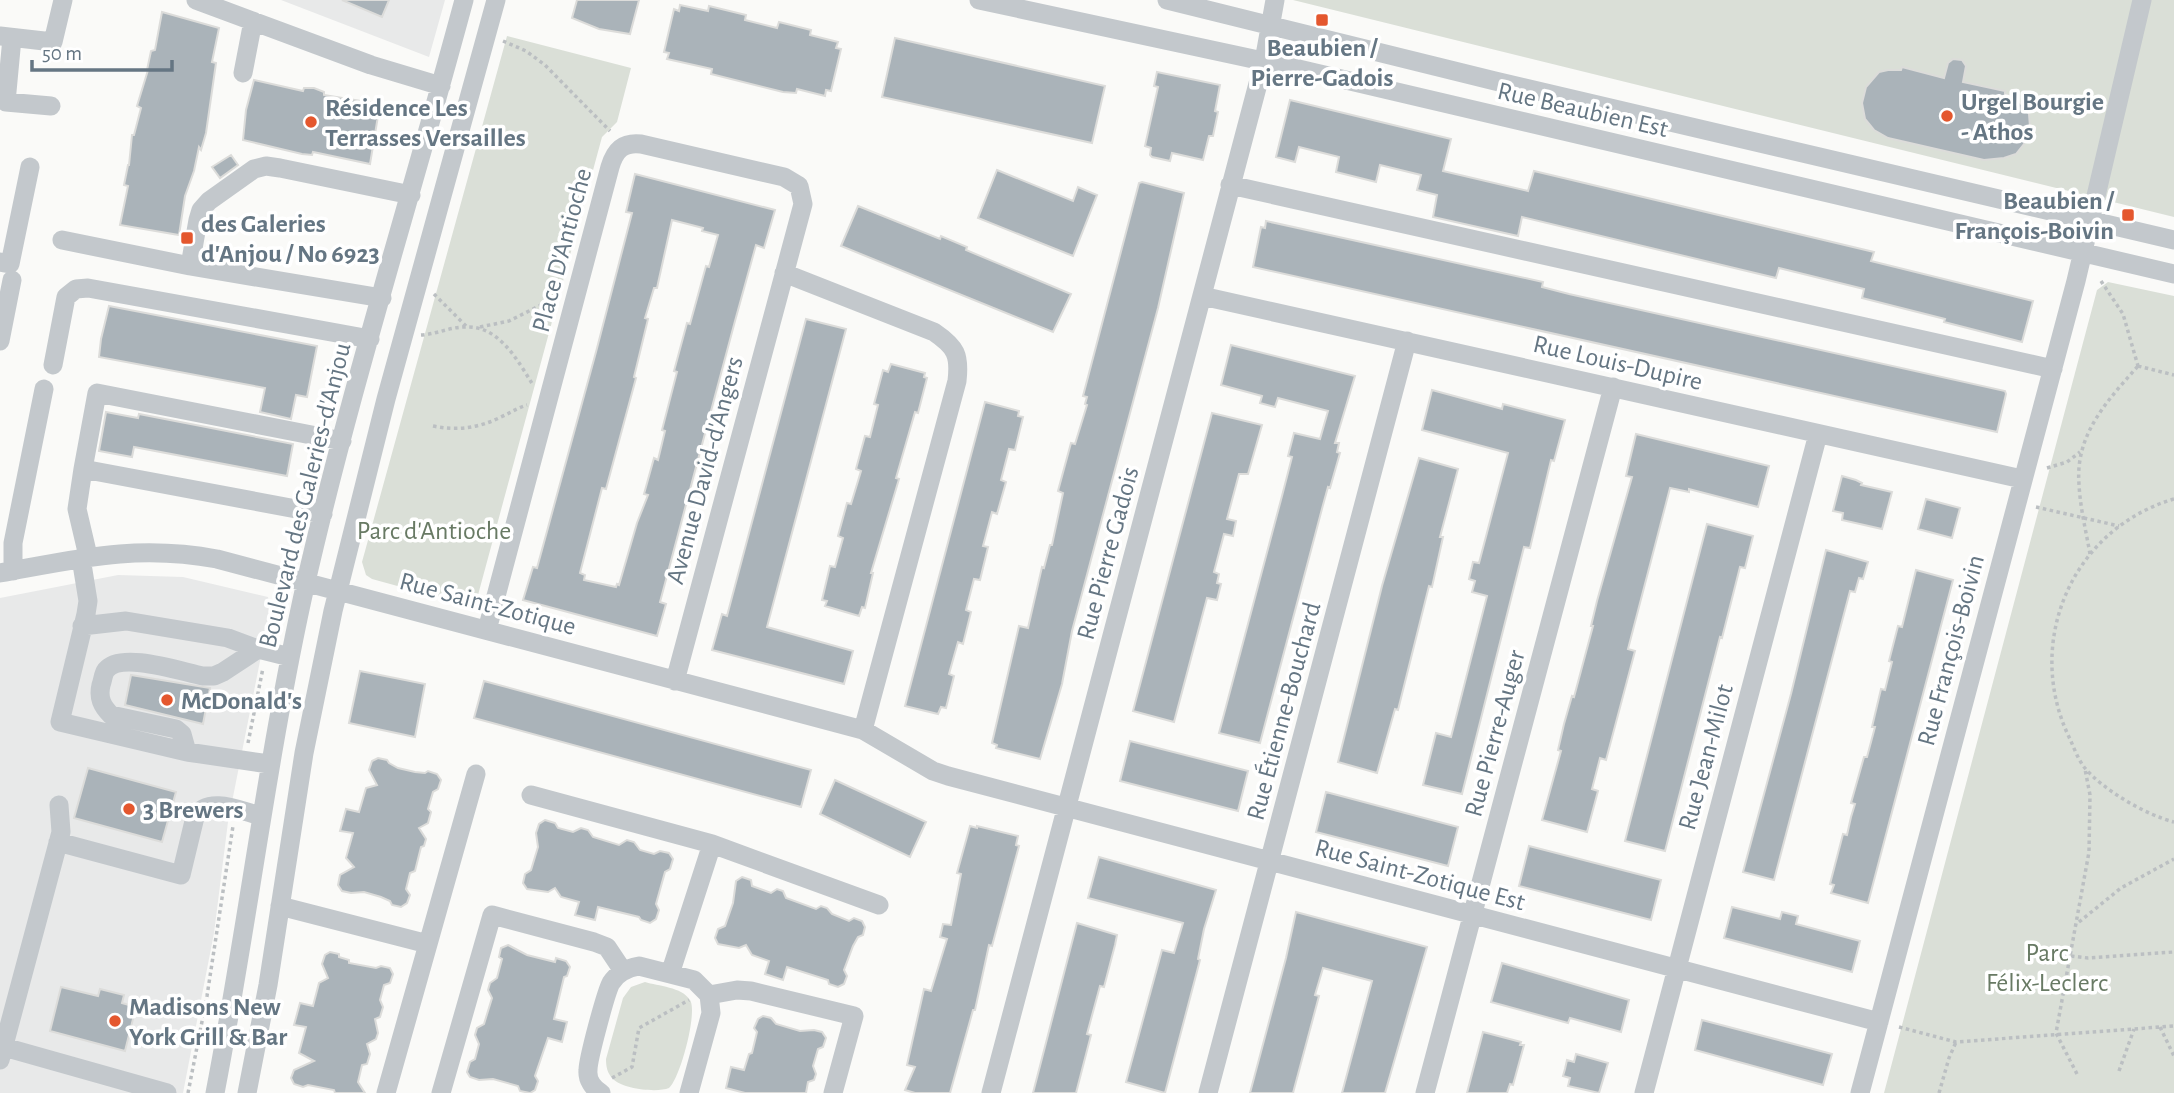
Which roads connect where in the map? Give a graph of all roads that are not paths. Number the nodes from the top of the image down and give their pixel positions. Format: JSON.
{"nodes":[{"id":1,"x":63,"y":0,"type":"edge"},
{"id":2,"x":196,"y":0,"type":"edge"},
{"id":3,"x":464,"y":0,"type":"edge"},
{"id":4,"x":496,"y":0,"type":"edge"},
{"id":5,"x":979,"y":0,"type":"edge"},
{"id":6,"x":1167,"y":0,"type":"edge"},
{"id":7,"x":1275,"y":0,"type":"edge"},
{"id":8,"x":2142,"y":0,"type":"edge"},
{"id":9,"x":253,"y":21,"type":"junction"},
{"id":10,"x":1272,"y":26,"type":"junction"},
{"id":11,"x":6,"y":37,"type":"edge"},
{"id":12,"x":1264,"y":61,"type":"junction"},
{"id":13,"x":243,"y":73,"type":"dead end"},
{"id":14,"x":1494,"y":81,"type":"junction"},
{"id":15,"x":441,"y":86,"type":"junction"},
{"id":16,"x":51,"y":106,"type":"dead end"},
{"id":17,"x":1486,"y":113,"type":"junction"},
{"id":18,"x":30,"y":167,"type":"dead end"},
{"id":19,"x":1230,"y":185,"type":"junction"},
{"id":20,"x":411,"y":195,"type":"junction"},
{"id":21,"x":2090,"y":221,"type":"junction"},
{"id":22,"x":62,"y":240,"type":"dead end"},
{"id":23,"x":2174,"y":240,"type":"edge"},
{"id":24,"x":2082,"y":253,"type":"junction"},
{"id":25,"x":0,"y":262,"type":"edge"},
{"id":26,"x":190,"y":266,"type":"junction"},
{"id":27,"x":784,"y":273,"type":"junction"},
{"id":28,"x":2174,"y":274,"type":"edge"},
{"id":29,"x":12,"y":280,"type":"dead end"},
{"id":30,"x":1202,"y":296,"type":"junction"},
{"id":31,"x":382,"y":298,"type":"junction"},
{"id":32,"x":370,"y":339,"type":"junction"},
{"id":33,"x":0,"y":341,"type":"edge"},
{"id":34,"x":1407,"y":341,"type":"junction"},
{"id":35,"x":53,"y":365,"type":"dead end"},
{"id":36,"x":2053,"y":369,"type":"junction"},
{"id":37,"x":1613,"y":387,"type":"junction"},
{"id":38,"x":44,"y":389,"type":"dead end"},
{"id":39,"x":1818,"y":434,"type":"junction"},
{"id":40,"x":342,"y":441,"type":"junction"},
{"id":41,"x":83,"y":469,"type":"junction"},
{"id":42,"x":2022,"y":480,"type":"junction"},
{"id":43,"x":323,"y":514,"type":"junction"},
{"id":44,"x":85,"y":557,"type":"junction"},
{"id":45,"x":6,"y":572,"type":"edge"},
{"id":46,"x":306,"y":582,"type":"junction"},
{"id":47,"x":338,"y":590,"type":"junction"},
{"id":48,"x":82,"y":626,"type":"junction"},
{"id":49,"x":486,"y":630,"type":"junction"},
{"id":50,"x":262,"y":650,"type":"junction"},
{"id":51,"x":290,"y":657,"type":"junction"},
{"id":52,"x":675,"y":681,"type":"junction"},
{"id":53,"x":863,"y":730,"type":"junction"},
{"id":54,"x":187,"y":752,"type":"junction"},
{"id":55,"x":269,"y":764,"type":"junction"},
{"id":56,"x":475,"y":774,"type":"dead end"},
{"id":57,"x":948,"y":776,"type":"joint"},
{"id":58,"x":531,"y":795,"type":"dead end"},
{"id":59,"x":59,"y":804,"type":"dead end"},
{"id":60,"x":1067,"y":808,"type":"junction"},
{"id":61,"x":261,"y":816,"type":"junction"},
{"id":62,"x":58,"y":842,"type":"junction"},
{"id":63,"x":712,"y":844,"type":"junction"},
{"id":64,"x":1270,"y":862,"type":"junction"},
{"id":65,"x":879,"y":905,"type":"dead end"},
{"id":66,"x":280,"y":906,"type":"junction"},
{"id":67,"x":1472,"y":916,"type":"junction"},
{"id":68,"x":428,"y":944,"type":"junction"},
{"id":69,"x":1677,"y":968,"type":"junction"},
{"id":70,"x":623,"y":971,"type":"junction"},
{"id":71,"x":670,"y":974,"type":"junction"},
{"id":72,"x":699,"y":997,"type":"junction"},
{"id":73,"x":1879,"y":1021,"type":"junction"},
{"id":74,"x":1,"y":1051,"type":"edge"},
{"id":75,"x":606,"y":1086,"type":"edge"},
{"id":76,"x":167,"y":1093,"type":"edge"},
{"id":77,"x":215,"y":1093,"type":"edge"},
{"id":78,"x":247,"y":1093,"type":"edge"},
{"id":79,"x":386,"y":1093,"type":"edge"},
{"id":80,"x":441,"y":1093,"type":"edge"},
{"id":81,"x":689,"y":1093,"type":"edge"},
{"id":82,"x":833,"y":1093,"type":"edge"},
{"id":83,"x":991,"y":1093,"type":"edge"},
{"id":84,"x":1208,"y":1093,"type":"edge"},
{"id":85,"x":1425,"y":1093,"type":"edge"},
{"id":86,"x":1644,"y":1093,"type":"edge"},
{"id":87,"x":1860,"y":1093,"type":"edge"}],
"edges":[{"from":1,"to":11,"type":"street"},
{"from":2,"to":9,"type":"street"},
{"from":3,"to":15,"type":"street","name":"Boulevard des Galeries-d'Anjou"},
{"from":4,"to":47,"type":"street"},
{"from":5,"to":12,"type":"street","name":"Rue Beaubien Est"},
{"from":6,"to":10,"type":"street","name":"Rue Beaubien Est"},
{"from":7,"to":10,"type":"street","name":"Rue Pierre Gadois"},
{"from":8,"to":21,"type":"street","name":"Rue François-Boivin"},
{"from":9,"to":13,"type":"street"},
{"from":9,"to":15,"type":"street"},
{"from":10,"to":12,"type":"street","name":"Rue Pierre Gadois"},
{"from":10,"to":14,"type":"street","name":"Rue Beaubien Est"},
{"from":11,"to":16,"type":"street"},
{"from":12,"to":17,"type":"street","name":"Rue Beaubien Est"},
{"from":12,"to":19,"type":"street","name":"Rue Pierre Gadois"},
{"from":14,"to":17,"type":"street"},
{"from":14,"to":21,"type":"street","name":"Rue Beaubien Est"},
{"from":15,"to":20,"type":"street","name":"Boulevard des Galeries-d'Anjou"},
{"from":17,"to":24,"type":"street","name":"Rue Beaubien Est"},
{"from":18,"to":25,"type":"street"},
{"from":19,"to":30,"type":"street","name":"Rue Pierre Gadois"},
{"from":19,"to":36,"type":"street"},
{"from":20,"to":26,"type":"street"},
{"from":20,"to":31,"type":"street","name":"Boulevard des Galeries-d'Anjou"},
{"from":21,"to":23,"type":"street","name":"Rue Beaubien Est"},
{"from":21,"to":24,"type":"street","name":"Rue François-Boivin"},
{"from":22,"to":26,"type":"street"},
{"from":24,"to":28,"type":"street","name":"Rue Beaubien Est"},
{"from":24,"to":36,"type":"street","name":"Rue François-Boivin"},
{"from":26,"to":31,"type":"street"},
{"from":27,"to":49,"type":"street","name":"Place D'Antioche"},
{"from":27,"to":52,"type":"street","name":"Avenue David-d'Angers"},
{"from":27,"to":53,"type":"street"},
{"from":29,"to":33,"type":"street"},
{"from":30,"to":34,"type":"street","name":"Rue Louis-Dupire"},
{"from":30,"to":60,"type":"street","name":"Rue Pierre Gadois"},
{"from":31,"to":32,"type":"street","name":"Boulevard des Galeries-d'Anjou"},
{"from":32,"to":35,"type":"street"},
{"from":32,"to":40,"type":"street","name":"Boulevard des Galeries-d'Anjou"},
{"from":34,"to":37,"type":"street","name":"Rue Louis-Dupire"},
{"from":34,"to":64,"type":"street","name":"Rue Étienne-Bouchard"},
{"from":36,"to":42,"type":"street","name":"Rue François-Boivin"},
{"from":37,"to":39,"type":"street","name":"Rue Louis-Dupire"},
{"from":37,"to":67,"type":"street","name":"Rue Pierre-Auger"},
{"from":38,"to":45,"type":"street"},
{"from":39,"to":42,"type":"street","name":"Rue Louis-Dupire"},
{"from":39,"to":69,"type":"street","name":"Rue Jean-Milot"},
{"from":40,"to":41,"type":"street"},
{"from":40,"to":43,"type":"street","name":"Boulevard des Galeries-d'Anjou"},
{"from":41,"to":43,"type":"street"},
{"from":41,"to":44,"type":"street"},
{"from":42,"to":73,"type":"street","name":"Rue François-Boivin"},
{"from":43,"to":46,"type":"street","name":"Boulevard des Galeries-d'Anjou"},
{"from":44,"to":45,"type":"street","name":"Rue Saint-Zotique"},
{"from":44,"to":46,"type":"street","name":"Rue Saint-Zotique"},
{"from":44,"to":48,"type":"street"},
{"from":46,"to":47,"type":"street","name":"Rue Saint-Zotique"},
{"from":46,"to":51,"type":"street","name":"Boulevard des Galeries-d'Anjou"},
{"from":47,"to":49,"type":"street","name":"Rue Saint-Zotique"},
{"from":47,"to":66,"type":"street"},
{"from":48,"to":50,"type":"street"},
{"from":48,"to":54,"type":"street"},
{"from":49,"to":52,"type":"street","name":"Rue Saint-Zotique"},
{"from":50,"to":51,"type":"street"},
{"from":50,"to":54,"type":"street"},
{"from":51,"to":55,"type":"street","name":"Boulevard des Galeries-d'Anjou"},
{"from":52,"to":53,"type":"street","name":"Rue Saint-Zotique"},
{"from":53,"to":57,"type":"street","name":"Rue Saint-Zotique"},
{"from":54,"to":55,"type":"street"},
{"from":55,"to":61,"type":"street","name":"Boulevard des Galeries-d'Anjou"},
{"from":56,"to":68,"type":"street"},
{"from":57,"to":60,"type":"street","name":"Rue Saint-Zotique Est"},
{"from":58,"to":63,"type":"street"},
{"from":59,"to":62,"type":"street"},
{"from":60,"to":64,"type":"street","name":"Rue Saint-Zotique Est"},
{"from":60,"to":83,"type":"street","name":"Rue Pierre Gadois"},
{"from":61,"to":62,"type":"street"},
{"from":61,"to":77,"type":"street","name":"Boulevard des Galeries-d'Anjou"},
{"from":62,"to":74,"type":"street"},
{"from":63,"to":65,"type":"street"},
{"from":63,"to":71,"type":"street"},
{"from":64,"to":67,"type":"street","name":"Rue Saint-Zotique Est"},
{"from":64,"to":84,"type":"street","name":"Rue Étienne-Bouchard"},
{"from":66,"to":68,"type":"street"},
{"from":66,"to":78,"type":"street"},
{"from":67,"to":69,"type":"street","name":"Rue Saint-Zotique Est"},
{"from":67,"to":85,"type":"street","name":"Rue Pierre-Auger"},
{"from":68,"to":79,"type":"street"},
{"from":69,"to":73,"type":"street","name":"Rue Saint-Zotique Est"},
{"from":69,"to":86,"type":"street","name":"Rue Jean-Milot"},
{"from":70,"to":71,"type":"street"},
{"from":70,"to":75,"type":"street"},
{"from":70,"to":80,"type":"street"},
{"from":71,"to":72,"type":"street"},
{"from":72,"to":81,"type":"street"},
{"from":72,"to":82,"type":"street"},
{"from":73,"to":87,"type":"street","name":"Rue François-Boivin"},
{"from":74,"to":76,"type":"street"}]}
